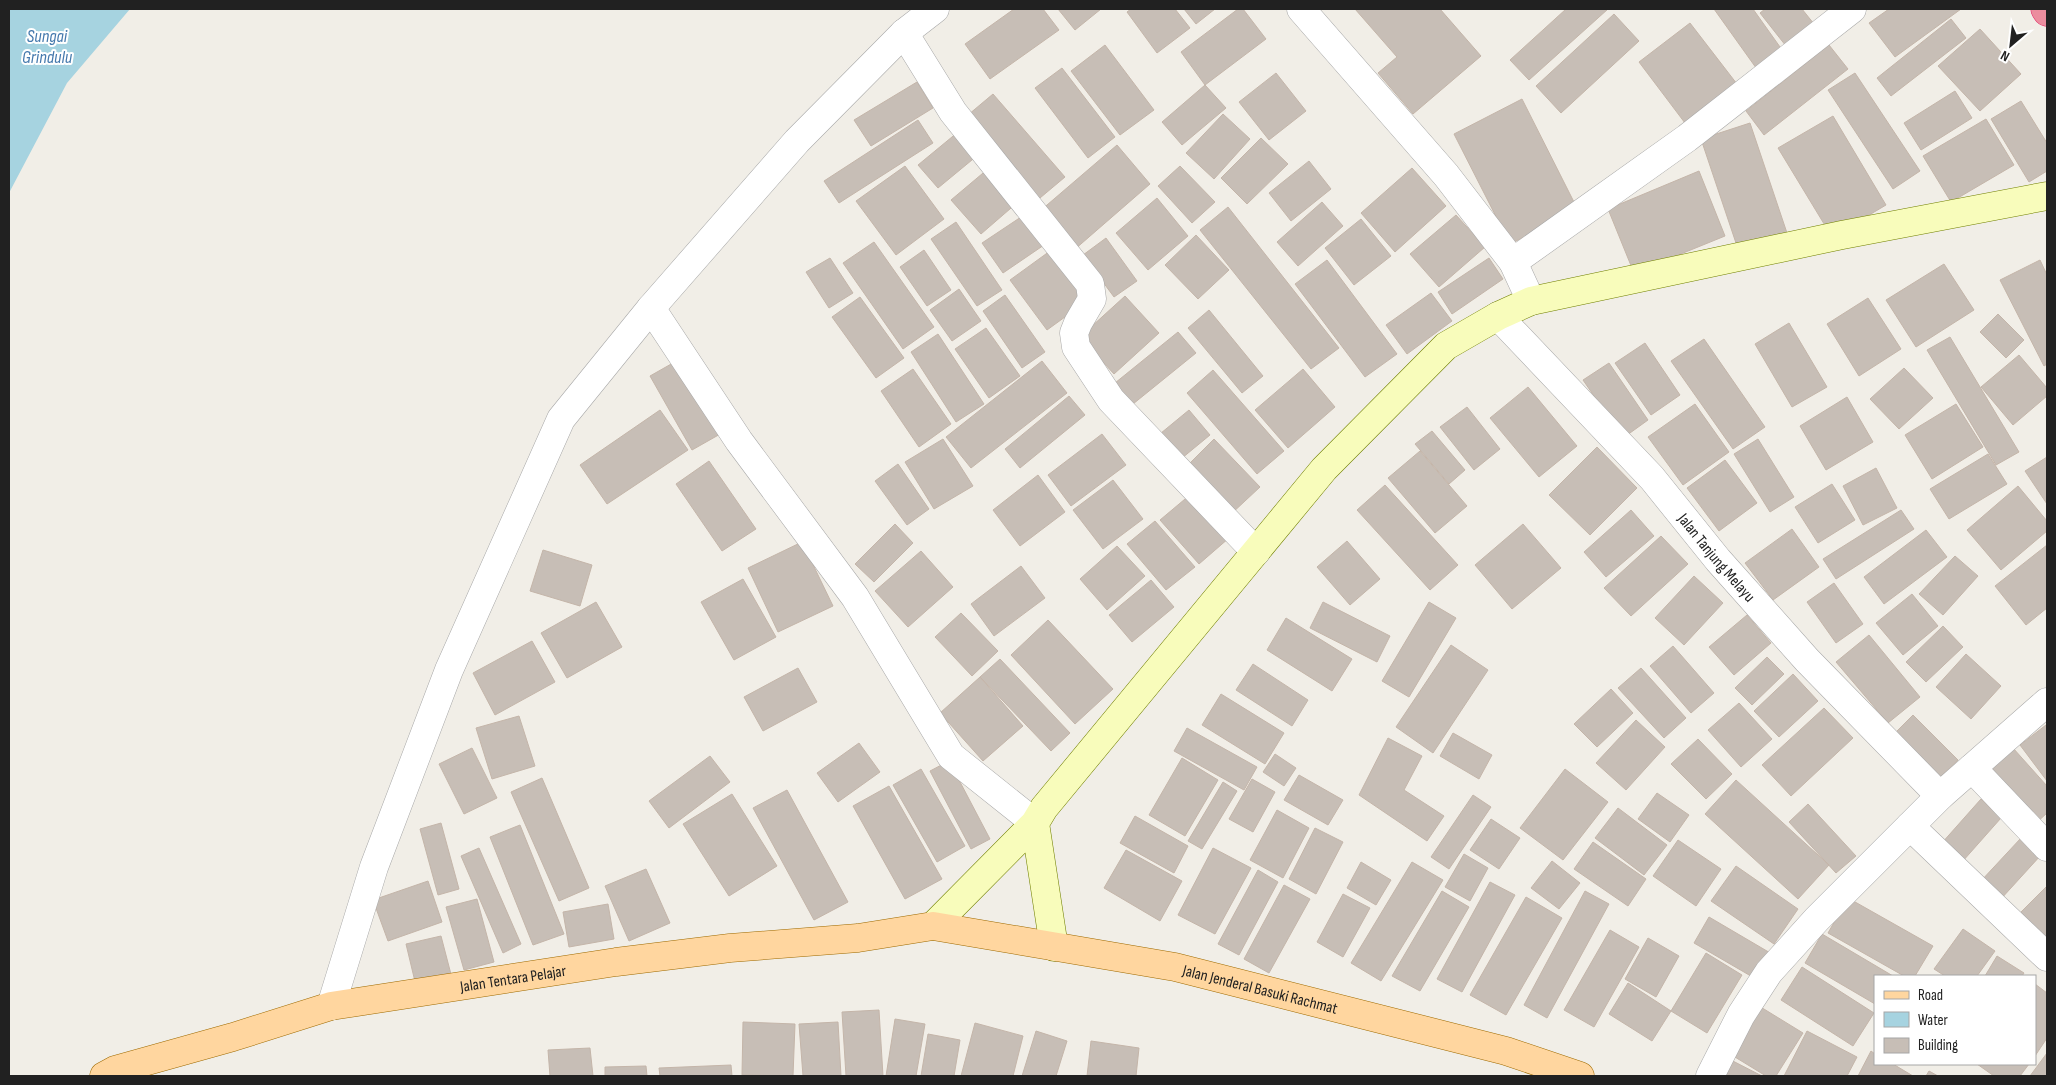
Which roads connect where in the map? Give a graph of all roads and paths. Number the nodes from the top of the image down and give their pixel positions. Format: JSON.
{"nodes":[{"id":1,"x":935,"y":9,"type":"edge"},
{"id":2,"x":1302,"y":9,"type":"edge"},
{"id":3,"x":1852,"y":9,"type":"edge"},
{"id":4,"x":2045,"y":9,"type":"edge"},
{"id":5,"x":2047,"y":12,"type":"edge"},
{"id":6,"x":904,"y":32,"type":"junction"},
{"id":7,"x":2047,"y":196,"type":"edge"},
{"id":8,"x":1513,"y":262,"type":"junction"},
{"id":9,"x":1531,"y":301,"type":"junction"},
{"id":10,"x":651,"y":308,"type":"junction"},
{"id":11,"x":1498,"y":316,"type":"junction"},
{"id":12,"x":1256,"y":552,"type":"junction"},
{"id":13,"x":2047,"y":702,"type":"edge"},
{"id":14,"x":1972,"y":768,"type":"junction"},
{"id":15,"x":1940,"y":796,"type":"junction"},
{"id":16,"x":1035,"y":823,"type":"junction"},
{"id":17,"x":1910,"y":826,"type":"junction"},
{"id":18,"x":2047,"y":847,"type":"edge"},
{"id":19,"x":933,"y":926,"type":"junction"},
{"id":20,"x":1054,"y":947,"type":"junction"},
{"id":21,"x":2047,"y":958,"type":"edge"},
{"id":22,"x":330,"y":1006,"type":"junction"},
{"id":23,"x":104,"y":1076,"type":"edge"},
{"id":24,"x":1580,"y":1076,"type":"edge"},
{"id":25,"x":1710,"y":1076,"type":"edge"}],
"edges":[{"from":1,"to":6,"type":"street"},
{"from":2,"to":8,"type":"street"},
{"from":3,"to":8,"type":"street"},
{"from":4,"to":5,"type":"highway"},
{"from":6,"to":10,"type":"street"},
{"from":6,"to":12,"type":"street"},
{"from":7,"to":9,"type":"street"},
{"from":8,"to":9,"type":"street"},
{"from":9,"to":11,"type":"street"},
{"from":10,"to":16,"type":"street"},
{"from":10,"to":22,"type":"street"},
{"from":11,"to":12,"type":"street"},
{"from":11,"to":15,"type":"street","name":"Jalan Tanjung Melayu"},
{"from":12,"to":16,"type":"street"},
{"from":13,"to":14,"type":"street"},
{"from":14,"to":15,"type":"street"},
{"from":14,"to":18,"type":"street"},
{"from":15,"to":17,"type":"street"},
{"from":16,"to":19,"type":"street"},
{"from":16,"to":20,"type":"street"},
{"from":17,"to":21,"type":"street"},
{"from":17,"to":25,"type":"street"},
{"from":19,"to":20,"type":"main road","name":"Jalan Jenderal Basuki Rachmat"},
{"from":19,"to":22,"type":"main road","name":"Jalan Tentara Pelajar"},
{"from":20,"to":24,"type":"main road","name":"Jalan Jenderal Basuki Rachmat"},
{"from":22,"to":23,"type":"main road","name":"Jalan Tentara Pelajar"}]}
